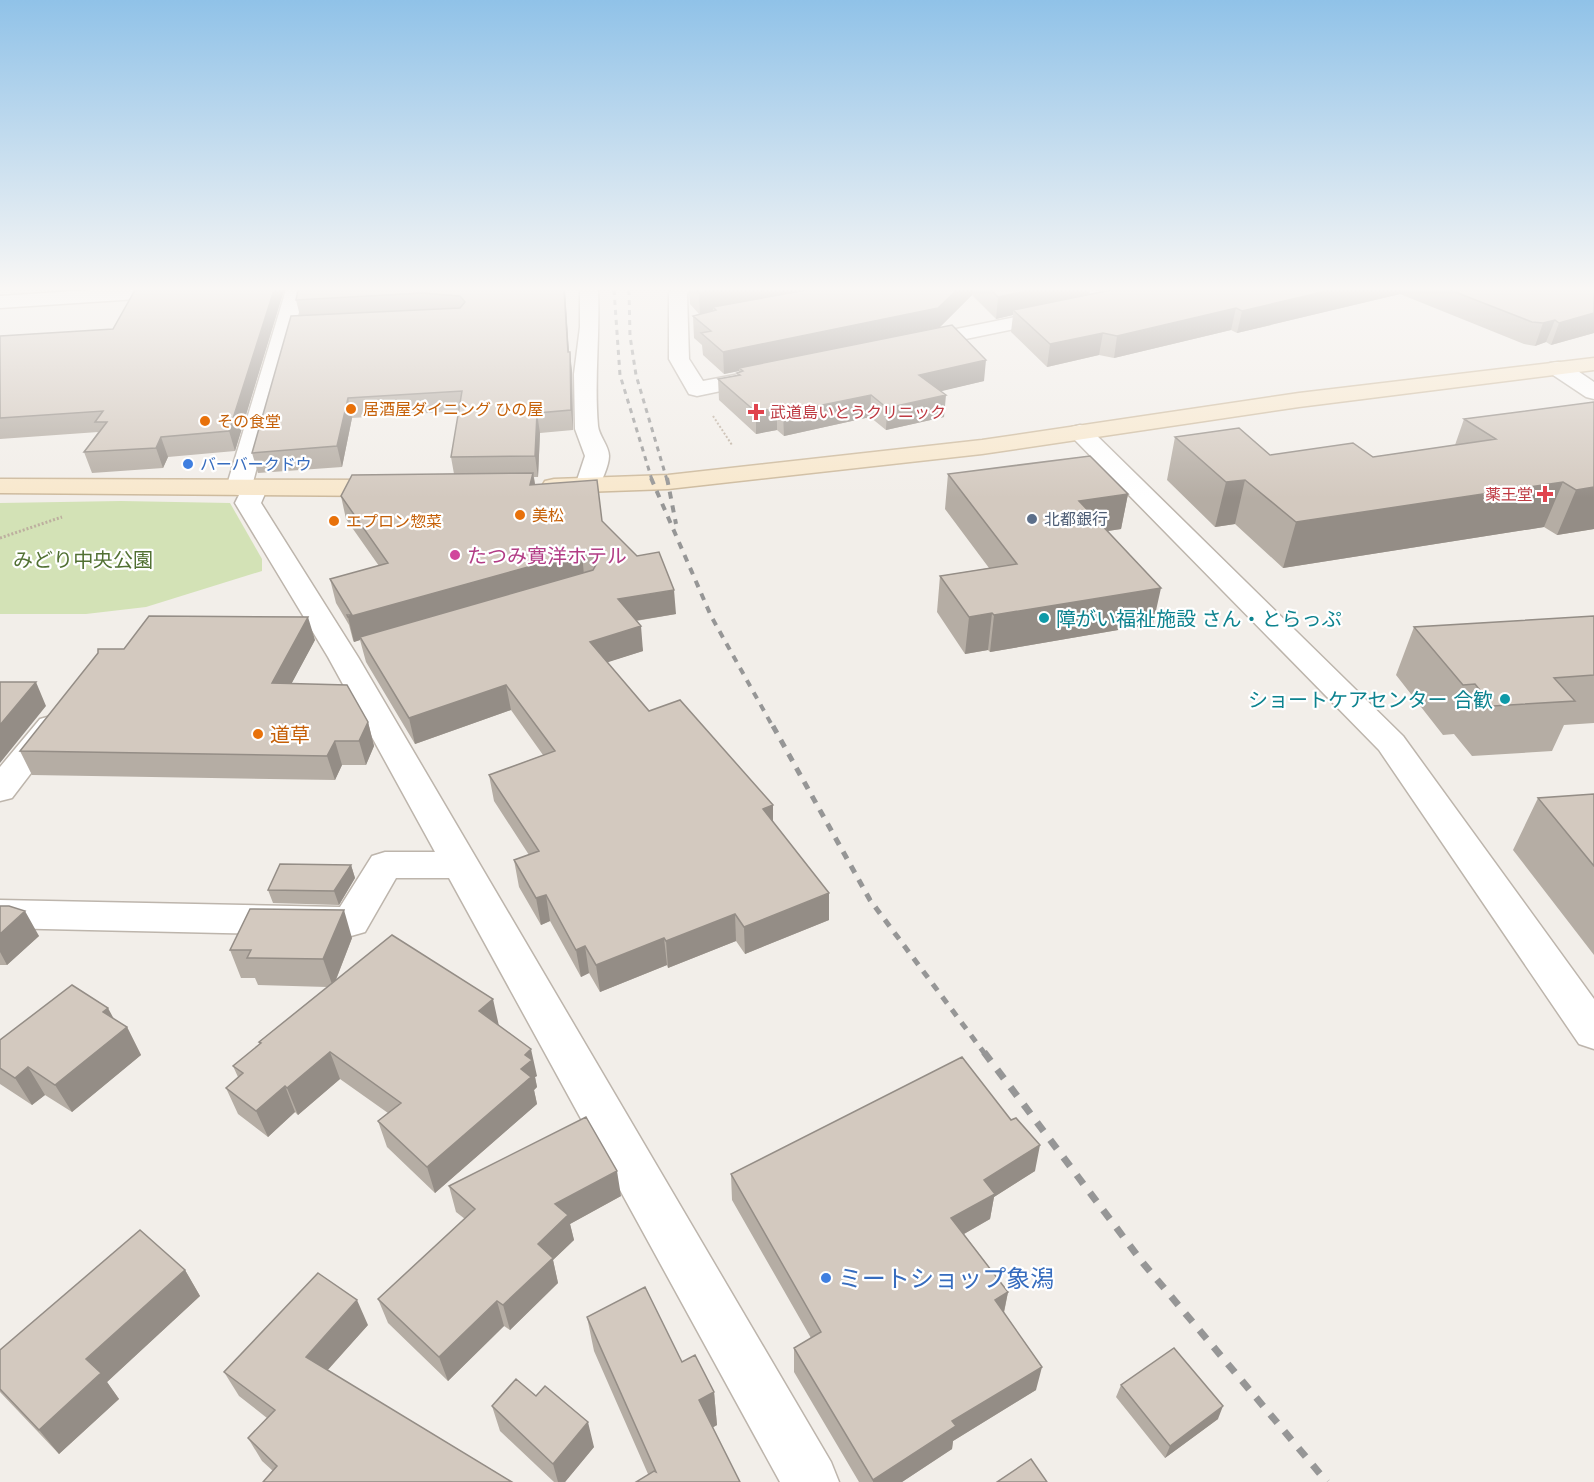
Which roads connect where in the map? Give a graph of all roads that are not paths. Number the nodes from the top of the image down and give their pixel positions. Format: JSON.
{"nodes":[{"id":1,"x":286,"y":359,"type":"edge"},
{"id":2,"x":587,"y":359,"type":"edge"},
{"id":3,"x":679,"y":359,"type":"edge"},
{"id":4,"x":1594,"y":364,"type":"edge"},
{"id":5,"x":1558,"y":368,"type":"junction"},
{"id":6,"x":777,"y":372,"type":"edge"},
{"id":7,"x":1594,"y":392,"type":"edge"},
{"id":8,"x":1080,"y":432,"type":"junction"},
{"id":9,"x":0,"y":486,"type":"edge"},
{"id":10,"x":587,"y":486,"type":"junction"},
{"id":11,"x":528,"y":487,"type":"edge"},
{"id":12,"x":409,"y":488,"type":"edge"},
{"id":13,"x":246,"y":489,"type":"junction"},
{"id":14,"x":70,"y":701,"type":"edge"},
{"id":15,"x":0,"y":789,"type":"edge"},
{"id":16,"x":459,"y":865,"type":"junction"},
{"id":17,"x":0,"y":914,"type":"edge"},
{"id":18,"x":1594,"y":1032,"type":"edge"},
{"id":19,"x":811,"y":1482,"type":"edge"}],
"edges":[{"from":1,"to":13,"type":"street"},
{"from":2,"to":10,"type":"street"},
{"from":3,"to":6,"type":"street"},
{"from":4,"to":5,"type":"street"},
{"from":5,"to":7,"type":"street"},
{"from":5,"to":8,"type":"street"},
{"from":8,"to":10,"type":"street"},
{"from":8,"to":18,"type":"street"},
{"from":9,"to":13,"type":"street"},
{"from":10,"to":11,"type":"street"},
{"from":12,"to":13,"type":"street"},
{"from":13,"to":16,"type":"street"},
{"from":14,"to":15,"type":"street"},
{"from":16,"to":17,"type":"street"},
{"from":16,"to":19,"type":"street"}]}
